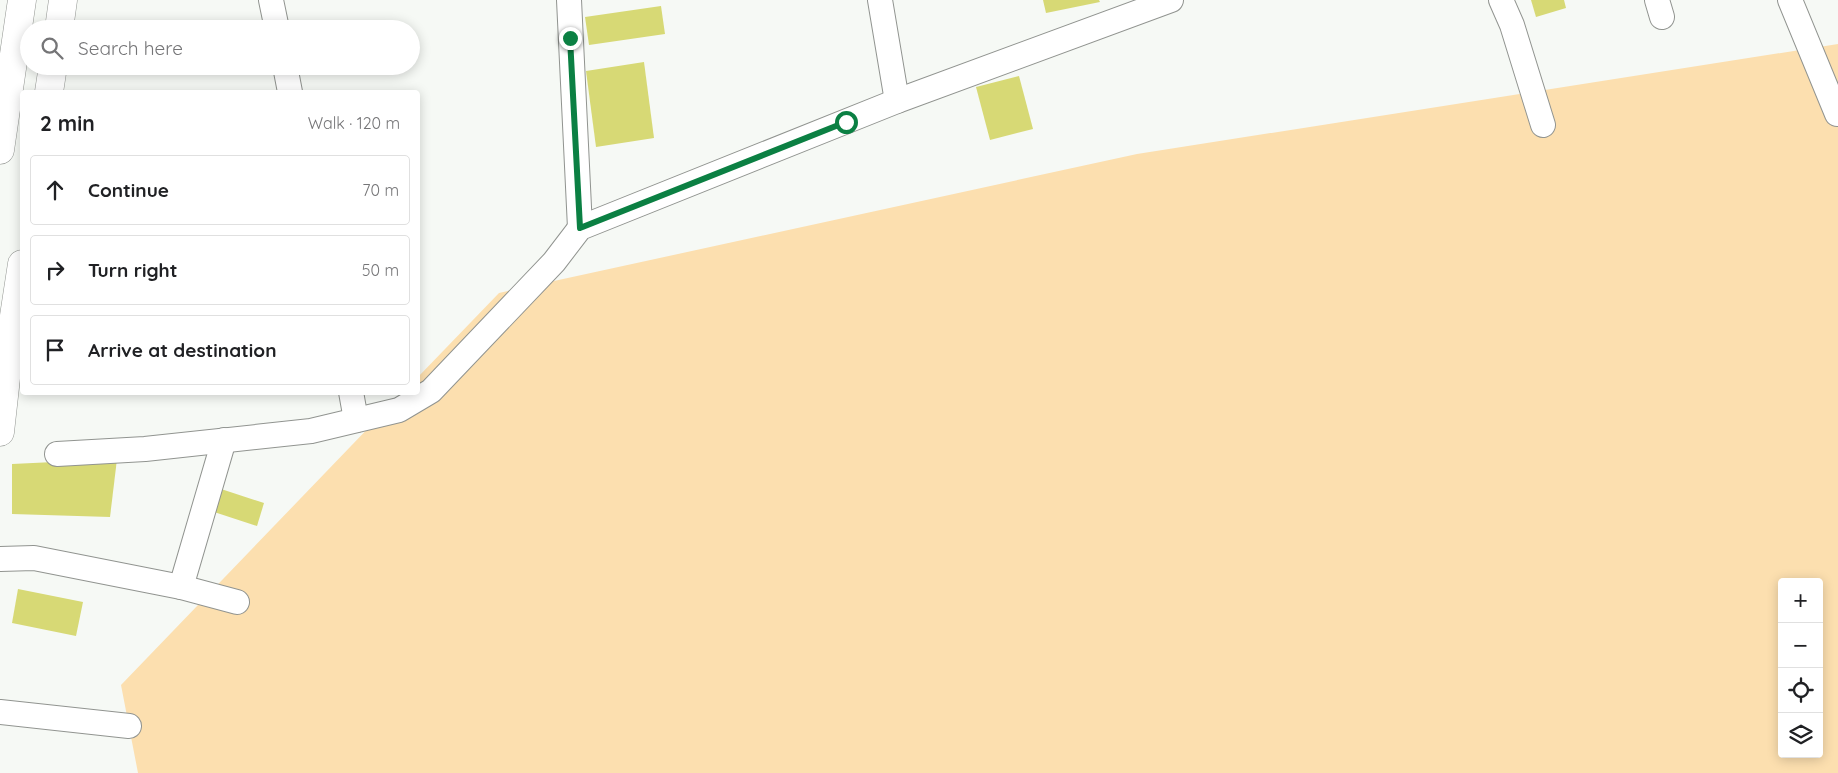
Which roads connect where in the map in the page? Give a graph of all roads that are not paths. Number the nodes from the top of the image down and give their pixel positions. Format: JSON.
{"nodes":[{"id":1,"x":22,"y":0,"type":"edge"},
{"id":2,"x":63,"y":0,"type":"edge"},
{"id":3,"x":271,"y":0,"type":"edge"},
{"id":4,"x":568,"y":0,"type":"edge"},
{"id":5,"x":880,"y":0,"type":"edge"},
{"id":6,"x":1171,"y":0,"type":"edge"},
{"id":7,"x":1500,"y":0,"type":"edge"},
{"id":8,"x":1790,"y":0,"type":"edge"},
{"id":9,"x":1137,"y":7,"type":"edge"},
{"id":10,"x":60,"y":20,"type":"edge"},
{"id":11,"x":275,"y":20,"type":"edge"},
{"id":12,"x":52,"y":75,"type":"edge"},
{"id":13,"x":286,"y":75,"type":"edge"},
{"id":14,"x":49,"y":90,"type":"edge"},
{"id":15,"x":290,"y":90,"type":"edge"},
{"id":16,"x":897,"y":101,"type":"junction"},
{"id":17,"x":1838,"y":114,"type":"edge"},
{"id":18,"x":1542,"y":126,"type":"dead end"},
{"id":19,"x":0,"y":150,"type":"edge"},
{"id":20,"x":580,"y":228,"type":"junction"},
{"id":21,"x":20,"y":277,"type":"edge"},
{"id":22,"x":352,"y":395,"type":"edge"},
{"id":23,"x":356,"y":420,"type":"junction"},
{"id":24,"x":0,"y":432,"type":"edge"},
{"id":25,"x":224,"y":440,"type":"junction"},
{"id":26,"x":57,"y":454,"type":"dead end"},
{"id":27,"x":0,"y":559,"type":"edge"},
{"id":28,"x":181,"y":587,"type":"junction"},
{"id":29,"x":237,"y":602,"type":"dead end"},
{"id":30,"x":0,"y":712,"type":"edge"},
{"id":31,"x":129,"y":726,"type":"dead end"}],
"edges":[{"from":1,"to":19,"type":"street"},
{"from":2,"to":10,"type":"street"},
{"from":3,"to":11,"type":"street"},
{"from":4,"to":20,"type":"street"},
{"from":5,"to":16,"type":"street"},
{"from":6,"to":9,"type":"street"},
{"from":7,"to":18,"type":"street"},
{"from":8,"to":17,"type":"street"},
{"from":9,"to":16,"type":"street"},
{"from":12,"to":14,"type":"street"},
{"from":13,"to":15,"type":"street"},
{"from":16,"to":20,"type":"street"},
{"from":20,"to":23,"type":"street"},
{"from":21,"to":24,"type":"street"},
{"from":22,"to":23,"type":"street"},
{"from":23,"to":25,"type":"street"},
{"from":25,"to":26,"type":"street"},
{"from":25,"to":28,"type":"street"},
{"from":27,"to":28,"type":"street"},
{"from":28,"to":29,"type":"street"},
{"from":30,"to":31,"type":"street"}]}
